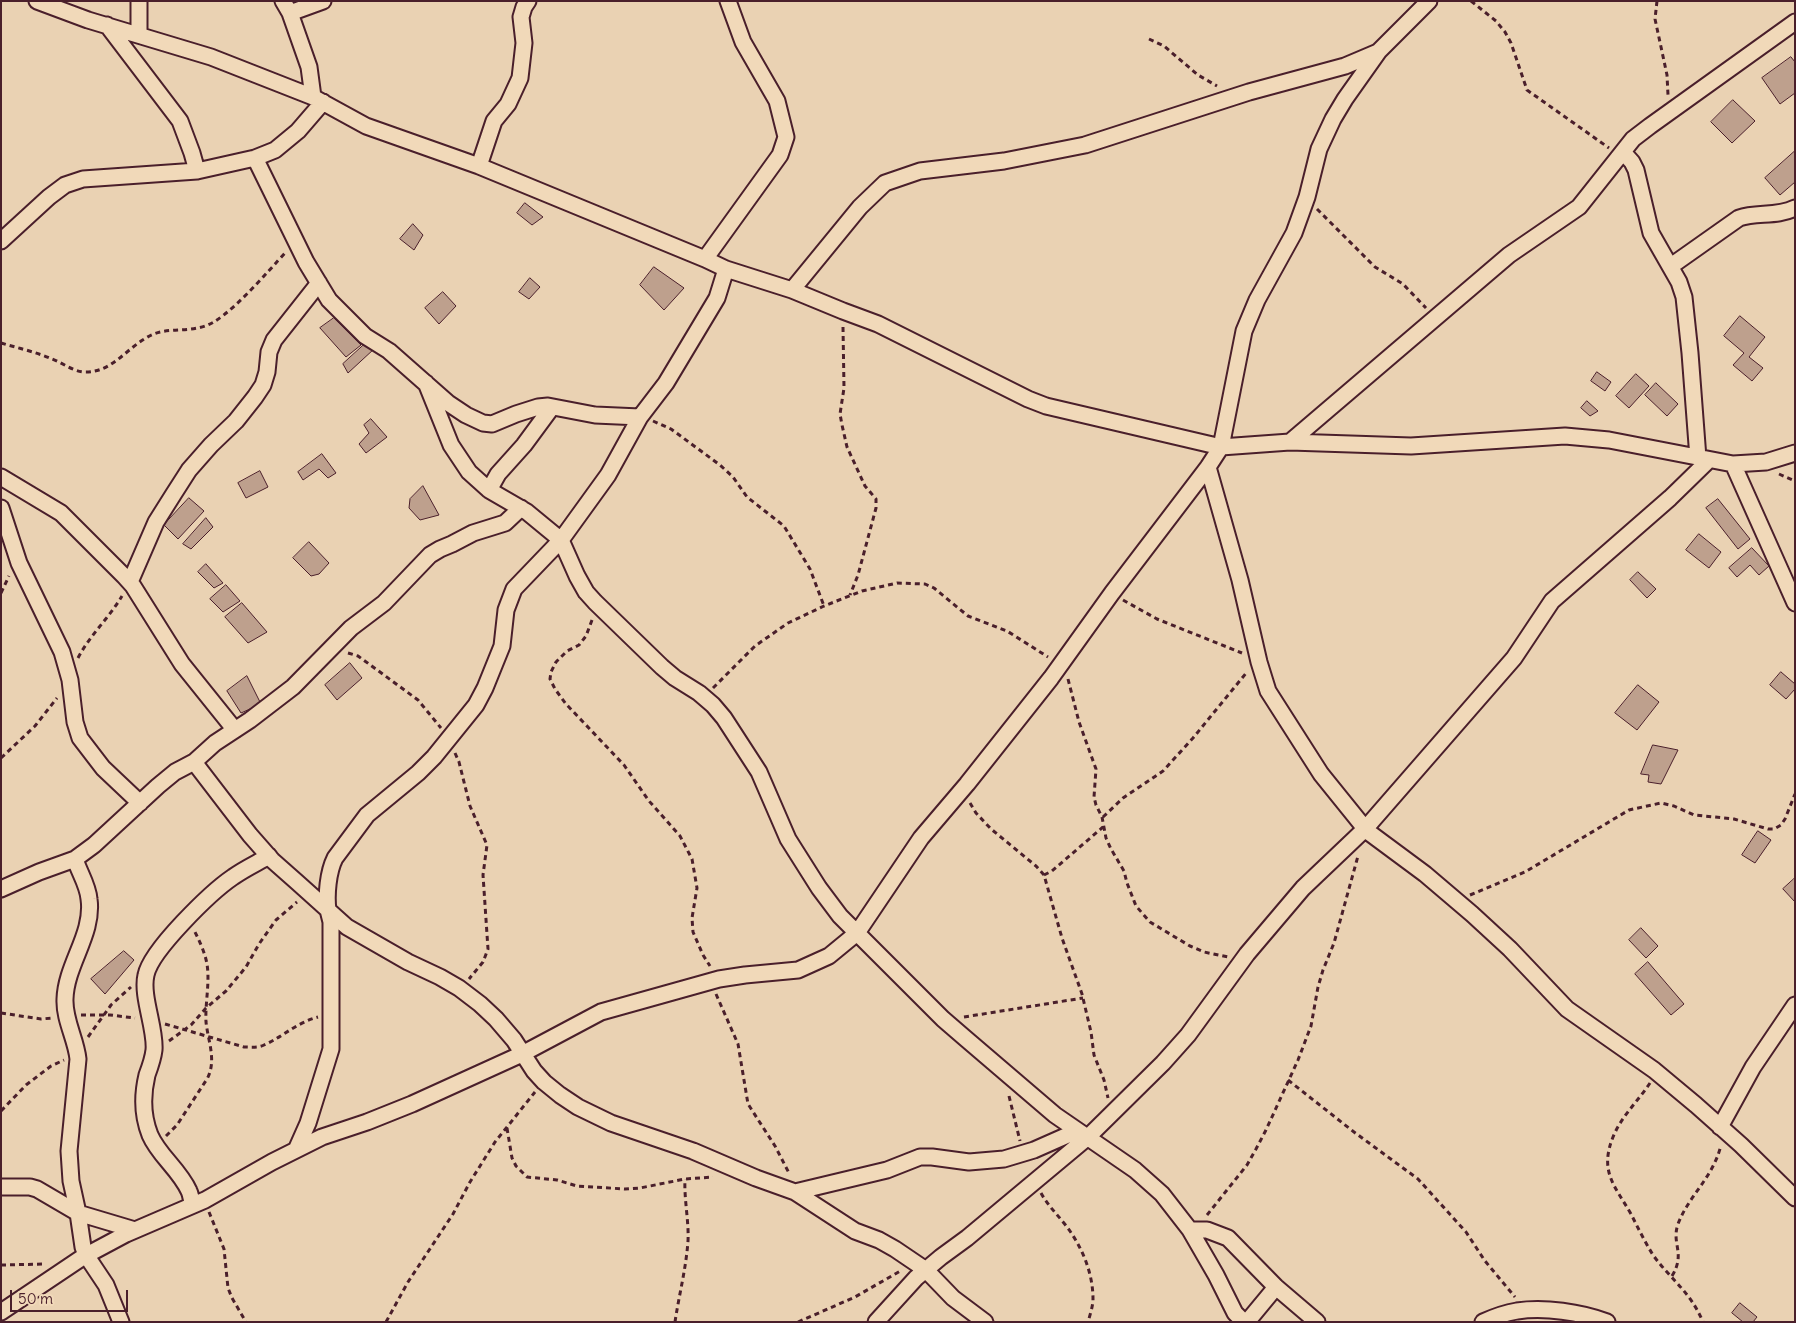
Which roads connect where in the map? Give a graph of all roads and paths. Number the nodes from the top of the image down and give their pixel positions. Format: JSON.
{"nodes":[{"id":1,"x":36,"y":1,"type":"edge"},
{"id":2,"x":139,"y":1,"type":"edge"},
{"id":3,"x":323,"y":1,"type":"edge"},
{"id":4,"x":528,"y":1,"type":"edge"},
{"id":5,"x":728,"y":1,"type":"edge"},
{"id":6,"x":1429,"y":1,"type":"edge"},
{"id":7,"x":1471,"y":1,"type":"edge"},
{"id":8,"x":1657,"y":1,"type":"edge"},
{"id":9,"x":286,"y":7,"type":"edge"},
{"id":10,"x":1795,"y":22,"type":"edge"},
{"id":11,"x":107,"y":25,"type":"junction"},
{"id":12,"x":139,"y":34,"type":"junction"},
{"id":13,"x":1150,"y":39,"type":"dead end"},
{"id":14,"x":1379,"y":52,"type":"junction"},
{"id":15,"x":1223,"y":88,"type":"dead end"},
{"id":16,"x":318,"y":100,"type":"junction"},
{"id":17,"x":1668,"y":113,"type":"junction"},
{"id":18,"x":1621,"y":154,"type":"junction"},
{"id":19,"x":255,"y":158,"type":"junction"},
{"id":20,"x":479,"y":166,"type":"junction"},
{"id":21,"x":197,"y":172,"type":"junction"},
{"id":22,"x":1307,"y":197,"type":"junction"},
{"id":23,"x":1795,"y":208,"type":"edge"},
{"id":24,"x":1,"y":241,"type":"edge"},
{"id":25,"x":296,"y":242,"type":"junction"},
{"id":26,"x":705,"y":259,"type":"junction"},
{"id":27,"x":1671,"y":266,"type":"junction"},
{"id":28,"x":726,"y":269,"type":"junction"},
{"id":29,"x":319,"y":283,"type":"junction"},
{"id":30,"x":792,"y":290,"type":"junction"},
{"id":31,"x":843,"y":312,"type":"junction"},
{"id":32,"x":1433,"y":320,"type":"junction"},
{"id":33,"x":1,"y":343,"type":"edge"},
{"id":34,"x":426,"y":384,"type":"junction"},
{"id":35,"x":552,"y":406,"type":"junction"},
{"id":36,"x":640,"y":417,"type":"junction"},
{"id":37,"x":1290,"y":442,"type":"junction"},
{"id":38,"x":1221,"y":447,"type":"junction"},
{"id":39,"x":1795,"y":453,"type":"edge"},
{"id":40,"x":1704,"y":459,"type":"junction"},
{"id":41,"x":1733,"y":464,"type":"junction"},
{"id":42,"x":1208,"y":467,"type":"junction"},
{"id":43,"x":1,"y":477,"type":"edge"},
{"id":44,"x":489,"y":490,"type":"junction"},
{"id":45,"x":1,"y":508,"type":"edge"},
{"id":46,"x":521,"y":508,"type":"junction"},
{"id":47,"x":561,"y":540,"type":"junction"},
{"id":48,"x":130,"y":582,"type":"junction"},
{"id":49,"x":1112,"y":593,"type":"junction"},
{"id":50,"x":850,"y":596,"type":"junction"},
{"id":51,"x":595,"y":602,"type":"junction"},
{"id":52,"x":1795,"y":603,"type":"edge"},
{"id":53,"x":824,"y":606,"type":"junction"},
{"id":54,"x":326,"y":652,"type":"junction"},
{"id":55,"x":1258,"y":660,"type":"junction"},
{"id":56,"x":1060,"y":666,"type":"junction"},
{"id":57,"x":70,"y":680,"type":"junction"},
{"id":58,"x":704,"y":697,"type":"junction"},
{"id":59,"x":235,"y":730,"type":"junction"},
{"id":60,"x":448,"y":741,"type":"junction"},
{"id":61,"x":1,"y":758,"type":"edge"},
{"id":62,"x":194,"y":762,"type":"junction"},
{"id":63,"x":964,"y":787,"type":"junction"},
{"id":64,"x":1795,"y":794,"type":"edge"},
{"id":65,"x":140,"y":803,"type":"junction"},
{"id":66,"x":1102,"y":817,"type":"junction"},
{"id":67,"x":1104,"y":826,"type":"junction"},
{"id":68,"x":1364,"y":830,"type":"junction"},
{"id":69,"x":269,"y":856,"type":"junction"},
{"id":70,"x":75,"y":859,"type":"junction"},
{"id":71,"x":1044,"y":875,"type":"junction"},
{"id":72,"x":1,"y":889,"type":"edge"},
{"id":73,"x":311,"y":895,"type":"junction"},
{"id":74,"x":1456,"y":901,"type":"junction"},
{"id":75,"x":328,"y":910,"type":"junction"},
{"id":76,"x":189,"y":917,"type":"junction"},
{"id":77,"x":857,"y":933,"type":"junction"},
{"id":78,"x":1244,"y":958,"type":"junction"},
{"id":79,"x":145,"y":976,"type":"junction"},
{"id":80,"x":715,"y":980,"type":"junction"},
{"id":81,"x":459,"y":988,"type":"junction"},
{"id":82,"x":1083,"y":998,"type":"junction"},
{"id":83,"x":1795,"y":1005,"type":"edge"},
{"id":84,"x":206,"y":1008,"type":"junction"},
{"id":85,"x":1,"y":1013,"type":"edge"},
{"id":86,"x":105,"y":1014,"type":"junction"},
{"id":87,"x":331,"y":1015,"type":"junction"},
{"id":88,"x":67,"y":1016,"type":"junction"},
{"id":89,"x":149,"y":1019,"type":"junction"},
{"id":90,"x":943,"y":1019,"type":"junction"},
{"id":91,"x":184,"y":1029,"type":"junction"},
{"id":92,"x":209,"y":1037,"type":"junction"},
{"id":93,"x":77,"y":1049,"type":"junction"},
{"id":94,"x":522,"y":1054,"type":"junction"},
{"id":95,"x":1657,"y":1072,"type":"junction"},
{"id":96,"x":1288,"y":1080,"type":"junction"},
{"id":97,"x":544,"y":1082,"type":"junction"},
{"id":98,"x":1008,"y":1093,"type":"dead end"},
{"id":99,"x":1,"y":1111,"type":"edge"},
{"id":100,"x":1108,"y":1116,"type":"junction"},
{"id":101,"x":507,"y":1127,"type":"junction"},
{"id":102,"x":1720,"y":1127,"type":"junction"},
{"id":103,"x":1082,"y":1134,"type":"junction"},
{"id":104,"x":154,"y":1143,"type":"junction"},
{"id":105,"x":296,"y":1150,"type":"junction"},
{"id":106,"x":1023,"y":1154,"type":"junction"},
{"id":107,"x":739,"y":1171,"type":"junction"},
{"id":108,"x":685,"y":1179,"type":"junction"},
{"id":109,"x":1035,"y":1181,"type":"junction"},
{"id":110,"x":1,"y":1187,"type":"edge"},
{"id":111,"x":795,"y":1192,"type":"junction"},
{"id":112,"x":1795,"y":1198,"type":"edge"},
{"id":113,"x":199,"y":1202,"type":"junction"},
{"id":114,"x":78,"y":1213,"type":"junction"},
{"id":115,"x":135,"y":1230,"type":"junction"},
{"id":116,"x":1190,"y":1230,"type":"junction"},
{"id":117,"x":86,"y":1255,"type":"junction"},
{"id":118,"x":1,"y":1264,"type":"edge"},
{"id":119,"x":68,"y":1267,"type":"junction"},
{"id":120,"x":922,"y":1267,"type":"junction"},
{"id":121,"x":1672,"y":1276,"type":"junction"},
{"id":122,"x":1276,"y":1287,"type":"junction"},
{"id":123,"x":1530,"y":1310,"type":"junction"},
{"id":124,"x":1,"y":1312,"type":"edge"},
{"id":125,"x":121,"y":1322,"type":"edge"},
{"id":126,"x":246,"y":1322,"type":"edge"},
{"id":127,"x":386,"y":1322,"type":"edge"},
{"id":128,"x":675,"y":1322,"type":"edge"},
{"id":129,"x":798,"y":1322,"type":"edge"},
{"id":130,"x":876,"y":1322,"type":"edge"},
{"id":131,"x":985,"y":1322,"type":"edge"},
{"id":132,"x":1088,"y":1322,"type":"edge"},
{"id":133,"x":1245,"y":1322,"type":"edge"},
{"id":134,"x":1317,"y":1322,"type":"edge"},
{"id":135,"x":1482,"y":1322,"type":"edge"},
{"id":136,"x":1607,"y":1322,"type":"edge"},
{"id":137,"x":1703,"y":1322,"type":"edge"}],
"edges":[{"from":1,"to":11,"type":"street"},
{"from":2,"to":12,"type":"street"},
{"from":3,"to":9,"type":"street"},
{"from":4,"to":20,"type":"street"},
{"from":5,"to":26,"type":"street"},
{"from":6,"to":14,"type":"street"},
{"from":7,"to":18,"type":"path"},
{"from":8,"to":17,"type":"path"},
{"from":9,"to":16,"type":"street"},
{"from":10,"to":17,"type":"street"},
{"from":11,"to":12,"type":"street"},
{"from":11,"to":21,"type":"street"},
{"from":12,"to":16,"type":"street"},
{"from":13,"to":15,"type":"path"},
{"from":14,"to":22,"type":"street"},
{"from":14,"to":30,"type":"street"},
{"from":16,"to":19,"type":"street"},
{"from":16,"to":20,"type":"street"},
{"from":17,"to":18,"type":"street"},
{"from":18,"to":27,"type":"street"},
{"from":18,"to":32,"type":"street"},
{"from":19,"to":21,"type":"street"},
{"from":19,"to":25,"type":"street"},
{"from":20,"to":26,"type":"street"},
{"from":21,"to":24,"type":"street"},
{"from":22,"to":32,"type":"path"},
{"from":22,"to":38,"type":"street"},
{"from":23,"to":27,"type":"street"},
{"from":25,"to":29,"type":"street"},
{"from":25,"to":33,"type":"path"},
{"from":26,"to":28,"type":"street"},
{"from":27,"to":40,"type":"street"},
{"from":28,"to":30,"type":"street"},
{"from":28,"to":36,"type":"street"},
{"from":29,"to":34,"type":"street"},
{"from":29,"to":48,"type":"street"},
{"from":30,"to":31,"type":"street"},
{"from":31,"to":38,"type":"street"},
{"from":31,"to":50,"type":"path"},
{"from":32,"to":37,"type":"street"},
{"from":34,"to":35,"type":"street"},
{"from":34,"to":44,"type":"street"},
{"from":35,"to":36,"type":"street"},
{"from":35,"to":44,"type":"street"},
{"from":36,"to":47,"type":"street"},
{"from":36,"to":53,"type":"path"},
{"from":37,"to":38,"type":"street"},
{"from":37,"to":40,"type":"street"},
{"from":38,"to":42,"type":"street"},
{"from":39,"to":41,"type":"street"},
{"from":40,"to":41,"type":"street"},
{"from":40,"to":68,"type":"street"},
{"from":41,"to":52,"type":"street"},
{"from":42,"to":49,"type":"street"},
{"from":42,"to":55,"type":"street"},
{"from":43,"to":48,"type":"street"},
{"from":44,"to":46,"type":"street"},
{"from":45,"to":57,"type":"street"},
{"from":46,"to":47,"type":"street"},
{"from":46,"to":54,"type":"street"},
{"from":47,"to":51,"type":"street"},
{"from":47,"to":60,"type":"street"},
{"from":48,"to":57,"type":"path"},
{"from":48,"to":59,"type":"street"},
{"from":49,"to":55,"type":"path"},
{"from":49,"to":56,"type":"street"},
{"from":50,"to":53,"type":"path"},
{"from":50,"to":56,"type":"path"},
{"from":51,"to":58,"type":"street"},
{"from":51,"to":80,"type":"path"},
{"from":53,"to":58,"type":"path"},
{"from":54,"to":59,"type":"street"},
{"from":54,"to":60,"type":"path"},
{"from":55,"to":66,"type":"path"},
{"from":55,"to":68,"type":"street"},
{"from":56,"to":63,"type":"street"},
{"from":56,"to":66,"type":"path"},
{"from":57,"to":61,"type":"path"},
{"from":57,"to":65,"type":"street"},
{"from":58,"to":77,"type":"street"},
{"from":59,"to":62,"type":"street"},
{"from":60,"to":75,"type":"street"},
{"from":60,"to":81,"type":"path"},
{"from":62,"to":65,"type":"street"},
{"from":62,"to":69,"type":"street"},
{"from":63,"to":71,"type":"path"},
{"from":63,"to":77,"type":"street"},
{"from":64,"to":74,"type":"path"},
{"from":65,"to":70,"type":"street"},
{"from":66,"to":67,"type":"path"},
{"from":67,"to":71,"type":"path"},
{"from":67,"to":78,"type":"path"},
{"from":68,"to":74,"type":"street"},
{"from":68,"to":78,"type":"street"},
{"from":68,"to":96,"type":"path"},
{"from":69,"to":73,"type":"street"},
{"from":69,"to":76,"type":"street"},
{"from":70,"to":72,"type":"street"},
{"from":70,"to":88,"type":"street"},
{"from":71,"to":82,"type":"path"},
{"from":73,"to":75,"type":"street"},
{"from":73,"to":84,"type":"path"},
{"from":74,"to":95,"type":"street"},
{"from":75,"to":81,"type":"street"},
{"from":75,"to":87,"type":"street"},
{"from":76,"to":79,"type":"street"},
{"from":76,"to":84,"type":"path"},
{"from":77,"to":80,"type":"street"},
{"from":77,"to":90,"type":"street"},
{"from":78,"to":100,"type":"street"},
{"from":79,"to":86,"type":"path"},
{"from":79,"to":89,"type":"street"},
{"from":80,"to":94,"type":"street"},
{"from":80,"to":111,"type":"path"},
{"from":81,"to":94,"type":"street"},
{"from":82,"to":90,"type":"path"},
{"from":82,"to":100,"type":"path"},
{"from":83,"to":102,"type":"street"},
{"from":84,"to":91,"type":"path"},
{"from":84,"to":92,"type":"path"},
{"from":85,"to":88,"type":"path"},
{"from":86,"to":88,"type":"path"},
{"from":86,"to":89,"type":"path"},
{"from":86,"to":93,"type":"path"},
{"from":87,"to":92,"type":"path"},
{"from":87,"to":105,"type":"street"},
{"from":88,"to":93,"type":"street"},
{"from":89,"to":91,"type":"path"},
{"from":89,"to":104,"type":"street"},
{"from":90,"to":103,"type":"street"},
{"from":91,"to":92,"type":"path"},
{"from":92,"to":104,"type":"path"},
{"from":93,"to":99,"type":"path"},
{"from":93,"to":114,"type":"street"},
{"from":94,"to":97,"type":"street"},
{"from":94,"to":105,"type":"street"},
{"from":95,"to":102,"type":"street"},
{"from":95,"to":121,"type":"path"},
{"from":96,"to":116,"type":"path"},
{"from":96,"to":123,"type":"path"},
{"from":97,"to":101,"type":"path"},
{"from":97,"to":107,"type":"street"},
{"from":98,"to":106,"type":"path"},
{"from":100,"to":103,"type":"street"},
{"from":101,"to":108,"type":"path"},
{"from":101,"to":127,"type":"path"},
{"from":102,"to":112,"type":"street"},
{"from":102,"to":121,"type":"path"},
{"from":103,"to":106,"type":"street"},
{"from":103,"to":109,"type":"street"},
{"from":103,"to":116,"type":"street"},
{"from":104,"to":113,"type":"street"},
{"from":105,"to":113,"type":"street"},
{"from":106,"to":111,"type":"street"},
{"from":107,"to":108,"type":"path"},
{"from":107,"to":111,"type":"street"},
{"from":108,"to":128,"type":"path"},
{"from":109,"to":120,"type":"street"},
{"from":109,"to":132,"type":"path"},
{"from":110,"to":114,"type":"street"},
{"from":111,"to":120,"type":"street"},
{"from":113,"to":115,"type":"street"},
{"from":113,"to":126,"type":"path"},
{"from":114,"to":115,"type":"street"},
{"from":114,"to":117,"type":"street"},
{"from":115,"to":117,"type":"street"},
{"from":116,"to":122,"type":"street"},
{"from":116,"to":133,"type":"street"},
{"from":117,"to":119,"type":"street"},
{"from":117,"to":125,"type":"street"},
{"from":118,"to":119,"type":"path"},
{"from":119,"to":124,"type":"street"},
{"from":120,"to":129,"type":"path"},
{"from":120,"to":130,"type":"street"},
{"from":120,"to":131,"type":"street"},
{"from":121,"to":137,"type":"path"},
{"from":122,"to":133,"type":"street"},
{"from":122,"to":134,"type":"street"},
{"from":123,"to":135,"type":"street"},
{"from":123,"to":136,"type":"street"}]}
